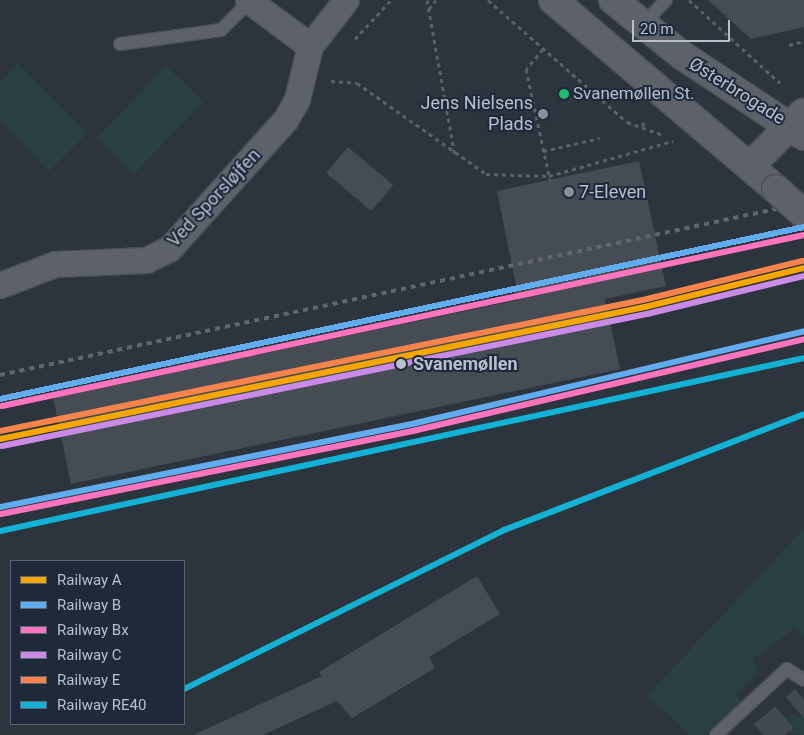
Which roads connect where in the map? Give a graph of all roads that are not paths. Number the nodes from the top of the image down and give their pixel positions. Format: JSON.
{"nodes":[{"id":1,"x":346,"y":0,"type":"edge"},
{"id":2,"x":553,"y":0,"type":"edge"},
{"id":3,"x":614,"y":0,"type":"edge"},
{"id":4,"x":666,"y":0,"type":"edge"},
{"id":5,"x":249,"y":1,"type":"edge"},
{"id":6,"x":642,"y":25,"type":"junction"},
{"id":7,"x":120,"y":44,"type":"dead end"},
{"id":8,"x":310,"y":46,"type":"junction"},
{"id":9,"x":800,"y":124,"type":"edge"},
{"id":10,"x":751,"y":165,"type":"junction"},
{"id":11,"x":804,"y":214,"type":"edge"},
{"id":12,"x":0,"y":285,"type":"edge"},
{"id":13,"x":804,"y":680,"type":"edge"},
{"id":14,"x":716,"y":735,"type":"edge"}],
"edges":[{"from":1,"to":8,"type":"street","name":"Ved Sporsløjfen"},
{"from":2,"to":10,"type":"street"},
{"from":3,"to":6,"type":"street","name":"Østerbrogade"},
{"from":4,"to":6,"type":"lane"},
{"from":5,"to":7,"type":"lane"},
{"from":5,"to":8,"type":"street"},
{"from":6,"to":9,"type":"street","name":"Østerbrogade"},
{"from":8,"to":12,"type":"street","name":"Ved Sporsløjfen"},
{"from":9,"to":10,"type":"street"},
{"from":10,"to":11,"type":"street","bridge":true},
{"from":13,"to":14,"type":"lane"}]}
